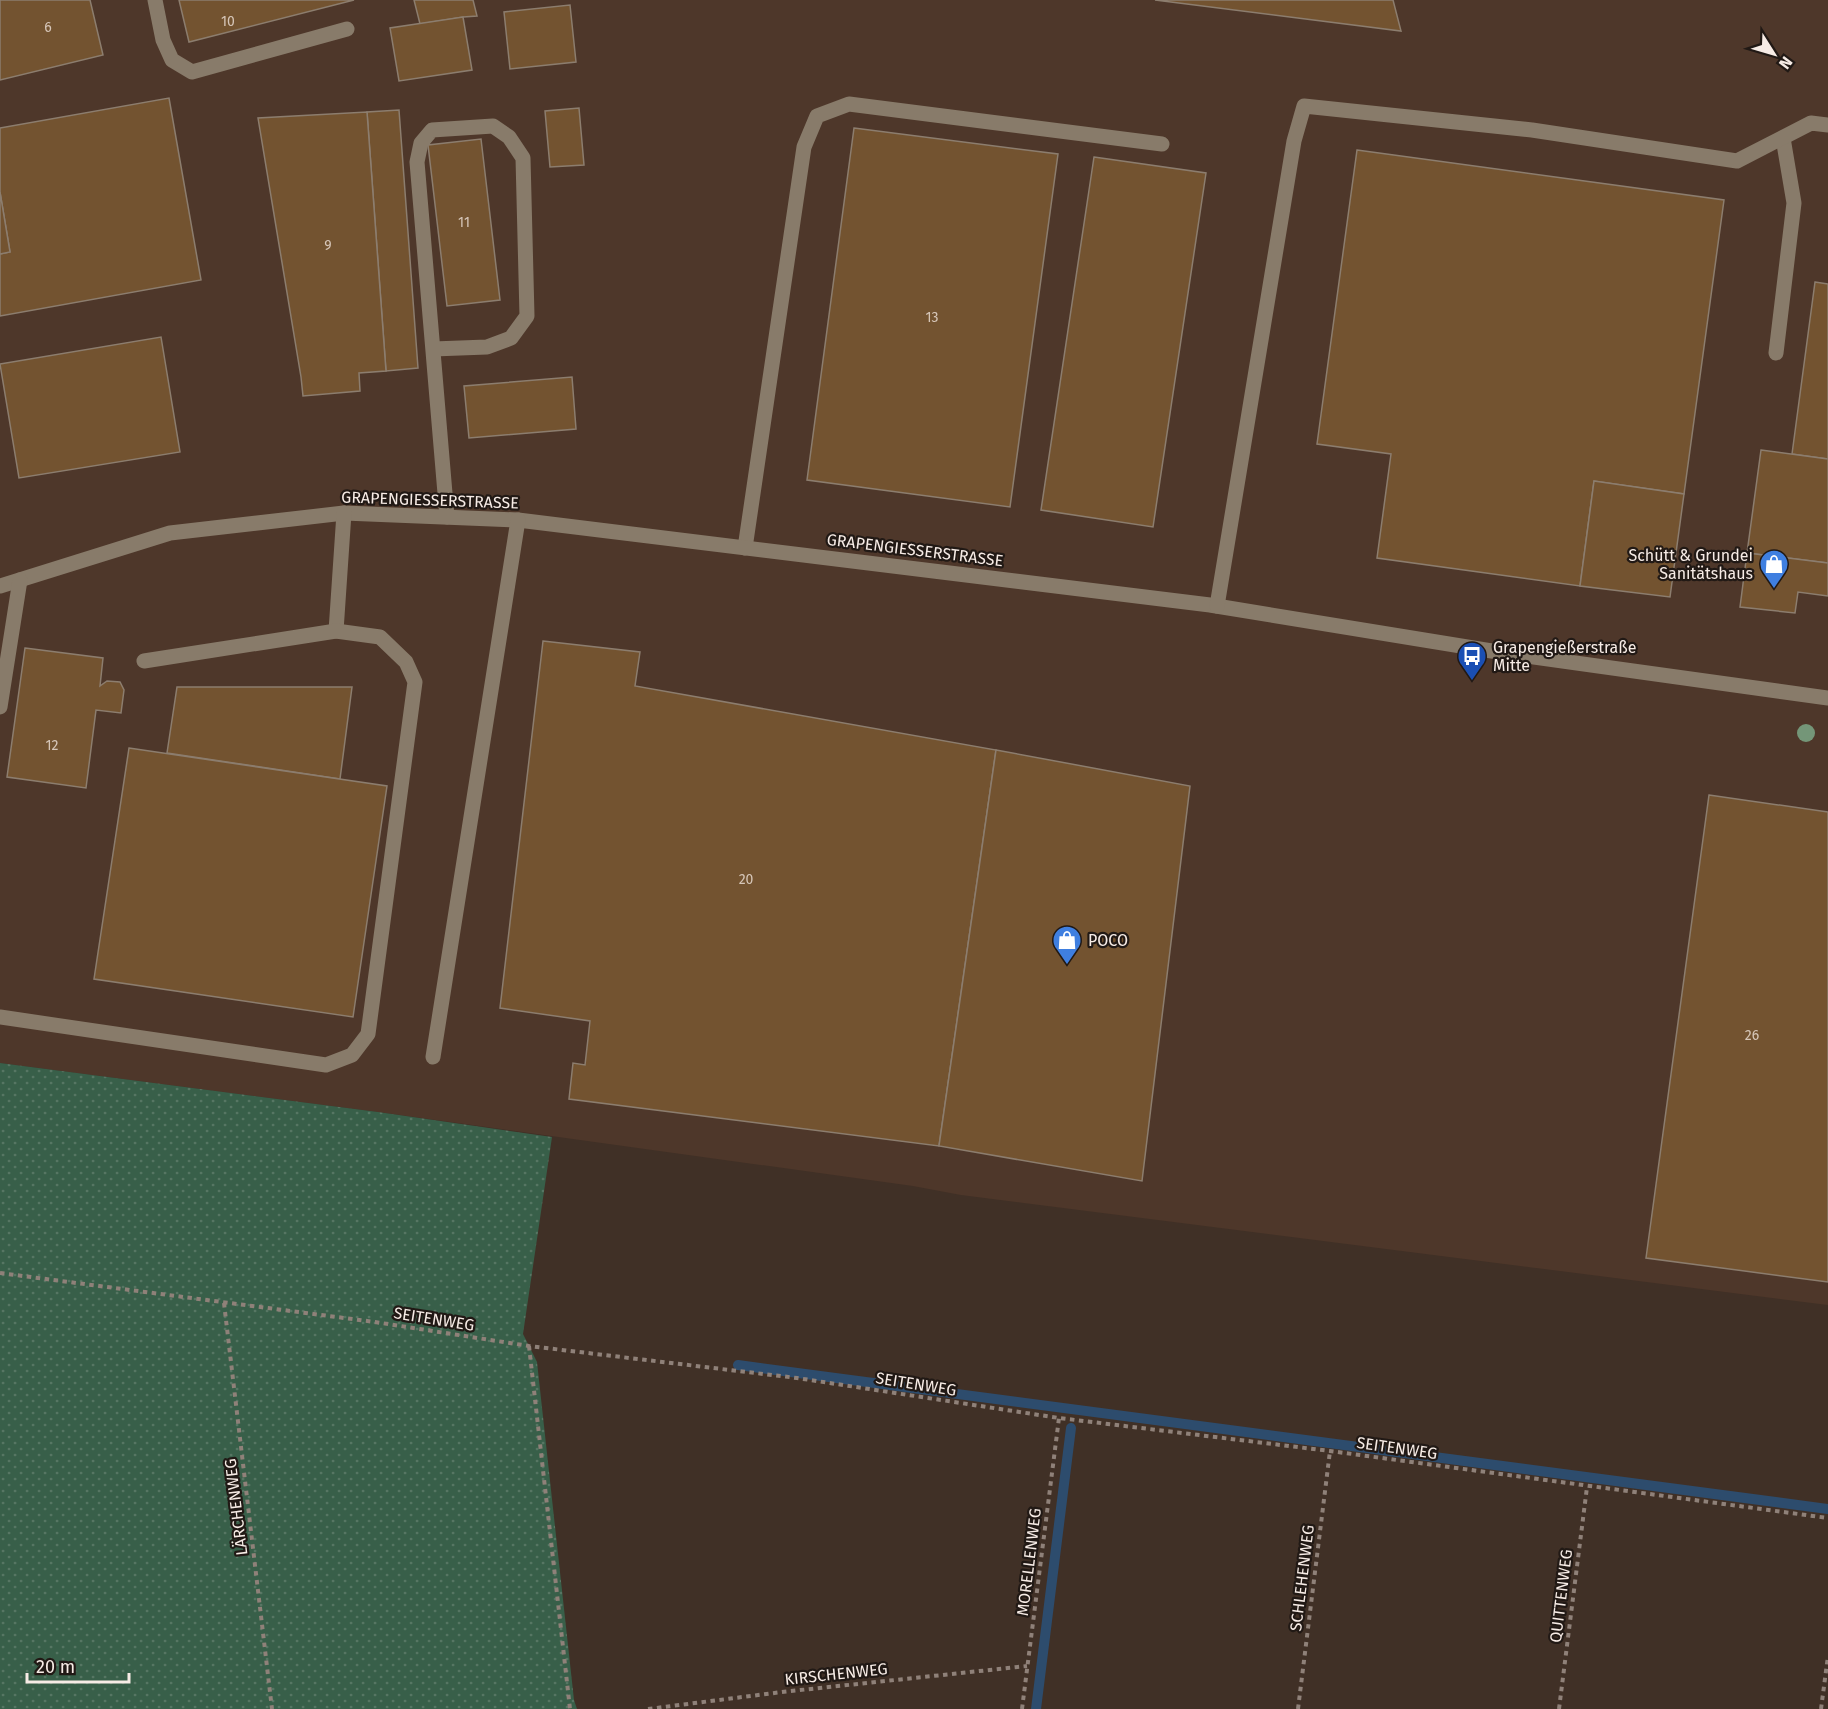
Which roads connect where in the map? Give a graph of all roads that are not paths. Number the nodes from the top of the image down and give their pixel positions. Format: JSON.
{"nodes":[{"id":1,"x":155,"y":0,"type":"edge"},
{"id":2,"x":347,"y":29,"type":"dead end"},
{"id":3,"x":1828,"y":125,"type":"edge"},
{"id":4,"x":1783,"y":138,"type":"junction"},
{"id":5,"x":1162,"y":144,"type":"dead end"},
{"id":6,"x":433,"y":349,"type":"junction"},
{"id":7,"x":1776,"y":353,"type":"dead end"},
{"id":8,"x":344,"y":513,"type":"junction"},
{"id":9,"x":447,"y":517,"type":"junction"},
{"id":10,"x":518,"y":520,"type":"junction"},
{"id":11,"x":745,"y":548,"type":"junction"},
{"id":12,"x":20,"y":580,"type":"junction"},
{"id":13,"x":0,"y":586,"type":"edge"},
{"id":14,"x":1217,"y":606,"type":"junction"},
{"id":15,"x":336,"y":631,"type":"junction"},
{"id":16,"x":144,"y":661,"type":"dead end"},
{"id":17,"x":1828,"y":698,"type":"edge"},
{"id":18,"x":0,"y":707,"type":"edge"},
{"id":19,"x":0,"y":1017,"type":"edge"},
{"id":20,"x":433,"y":1057,"type":"dead end"}],
"edges":[{"from":1,"to":2,"type":"street"},
{"from":3,"to":4,"type":"street"},
{"from":4,"to":7,"type":"street"},
{"from":4,"to":14,"type":"street"},
{"from":5,"to":11,"type":"street"},
{"from":6,"to":6,"type":"street"},
{"from":6,"to":9,"type":"street"},
{"from":8,"to":9,"type":"street","name":"GRAPENGIESSERSTRASSE"},
{"from":8,"to":12,"type":"street","name":"GRAPENGIESSERSTRASSE"},
{"from":8,"to":15,"type":"street"},
{"from":9,"to":10,"type":"street","name":"GRAPENGIESSERSTRASSE"},
{"from":10,"to":11,"type":"street","name":"GRAPENGIESSERSTRASSE"},
{"from":10,"to":20,"type":"street"},
{"from":11,"to":14,"type":"street","name":"GRAPENGIESSERSTRASSE"},
{"from":12,"to":13,"type":"street","name":"GRAPENGIESSERSTRASSE"},
{"from":12,"to":18,"type":"street"},
{"from":14,"to":17,"type":"street","name":"GRAPENGIESSERSTRASSE"},
{"from":15,"to":16,"type":"street"},
{"from":15,"to":19,"type":"street"}]}
